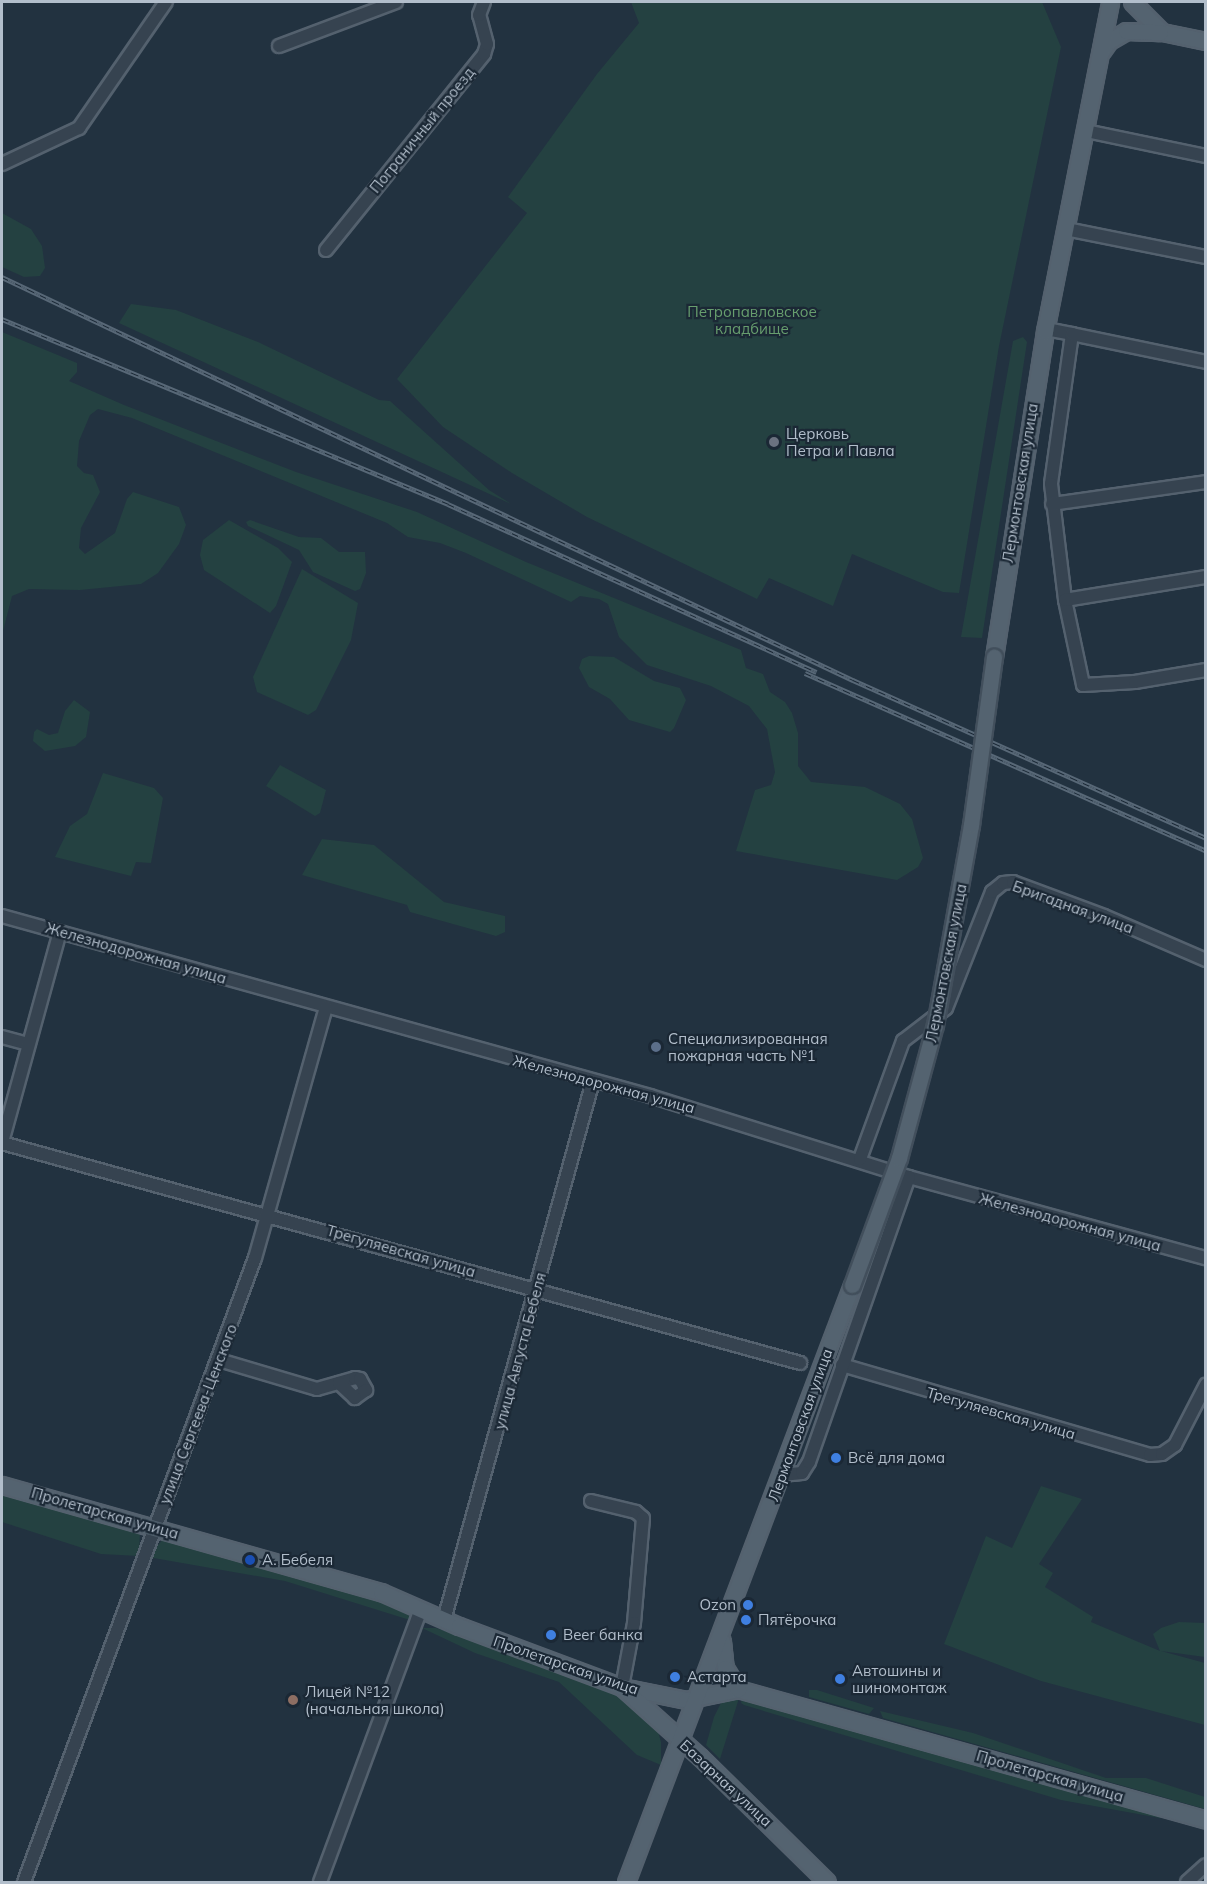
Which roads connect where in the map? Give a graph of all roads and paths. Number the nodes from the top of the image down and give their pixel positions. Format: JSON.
{"nodes":[{"id":1,"x":166,"y":2,"type":"edge"},
{"id":2,"x":396,"y":2,"type":"edge"},
{"id":3,"x":484,"y":2,"type":"edge"},
{"id":4,"x":1110,"y":2,"type":"edge"},
{"id":5,"x":1132,"y":2,"type":"edge"},
{"id":6,"x":1162,"y":32,"type":"junction"},
{"id":7,"x":1206,"y":41,"type":"edge"},
{"id":8,"x":279,"y":46,"type":"dead end"},
{"id":9,"x":1102,"y":51,"type":"junction"},
{"id":10,"x":1086,"y":130,"type":"junction"},
{"id":11,"x":1206,"y":156,"type":"edge"},
{"id":12,"x":2,"y":164,"type":"edge"},
{"id":13,"x":1066,"y":229,"type":"junction"},
{"id":14,"x":326,"y":250,"type":"dead end"},
{"id":15,"x":1206,"y":257,"type":"edge"},
{"id":16,"x":1046,"y":329,"type":"junction"},
{"id":17,"x":1072,"y":333,"type":"junction"},
{"id":18,"x":1206,"y":362,"type":"edge"},
{"id":19,"x":1206,"y":482,"type":"edge"},
{"id":20,"x":1052,"y":504,"type":"junction"},
{"id":21,"x":1206,"y":577,"type":"edge"},
{"id":22,"x":1065,"y":600,"type":"junction"},
{"id":23,"x":1206,"y":670,"type":"edge"},
{"id":24,"x":2,"y":916,"type":"edge"},
{"id":25,"x":60,"y":932,"type":"junction"},
{"id":26,"x":1206,"y":960,"type":"edge"},
{"id":27,"x":326,"y":1007,"type":"junction"},
{"id":28,"x":2,"y":1037,"type":"edge"},
{"id":29,"x":28,"y":1044,"type":"junction"},
{"id":30,"x":592,"y":1081,"type":"junction"},
{"id":31,"x":2,"y":1143,"type":"edge"},
{"id":32,"x":860,"y":1159,"type":"junction"},
{"id":33,"x":909,"y":1177,"type":"junction"},
{"id":34,"x":267,"y":1214,"type":"junction"},
{"id":35,"x":1206,"y":1258,"type":"edge"},
{"id":36,"x":537,"y":1290,"type":"junction"},
{"id":37,"x":219,"y":1360,"type":"junction"},
{"id":38,"x":800,"y":1363,"type":"dead end"},
{"id":39,"x":842,"y":1365,"type":"junction"},
{"id":40,"x":339,"y":1383,"type":"dead end"},
{"id":41,"x":1206,"y":1385,"type":"edge"},
{"id":42,"x":782,"y":1475,"type":"junction"},
{"id":43,"x":2,"y":1485,"type":"edge"},
{"id":44,"x":591,"y":1501,"type":"dead end"},
{"id":45,"x":155,"y":1527,"type":"junction"},
{"id":46,"x":421,"y":1609,"type":"junction"},
{"id":47,"x":444,"y":1620,"type":"junction"},
{"id":48,"x":722,"y":1636,"type":"junction"},
{"id":49,"x":621,"y":1687,"type":"junction"},
{"id":50,"x":738,"y":1689,"type":"junction"},
{"id":51,"x":698,"y":1698,"type":"junction"},
{"id":52,"x":681,"y":1740,"type":"junction"},
{"id":53,"x":1206,"y":1820,"type":"edge"},
{"id":54,"x":1206,"y":1865,"type":"edge"},
{"id":55,"x":24,"y":1882,"type":"edge"},
{"id":56,"x":320,"y":1882,"type":"edge"},
{"id":57,"x":626,"y":1882,"type":"edge"},
{"id":58,"x":827,"y":1882,"type":"edge"},
{"id":59,"x":1187,"y":1882,"type":"edge"}],
"edges":[{"from":1,"to":12,"type":"street"},
{"from":2,"to":8,"type":"street"},
{"from":3,"to":14,"type":"street","name":"Пограничный проезд"},
{"from":4,"to":9,"type":"main road","name":"Лермонтовская улица"},
{"from":5,"to":6,"type":"main road"},
{"from":6,"to":7,"type":"main road"},
{"from":6,"to":9,"type":"main road"},
{"from":9,"to":10,"type":"main road","name":"Лермонтовская улица"},
{"from":10,"to":11,"type":"street"},
{"from":10,"to":13,"type":"main road","name":"Лермонтовская улица"},
{"from":13,"to":15,"type":"street"},
{"from":13,"to":16,"type":"main road","name":"Лермонтовская улица"},
{"from":16,"to":17,"type":"street"},
{"from":16,"to":42,"type":"main road","name":"Лермонтовская улица","bridge":true},
{"from":17,"to":18,"type":"street"},
{"from":17,"to":20,"type":"street"},
{"from":19,"to":20,"type":"street"},
{"from":20,"to":22,"type":"street"},
{"from":21,"to":22,"type":"street"},
{"from":22,"to":23,"type":"street"},
{"from":24,"to":25,"type":"street","name":"Железнодорожная улица"},
{"from":25,"to":27,"type":"street","name":"Железнодорожная улица"},
{"from":25,"to":29,"type":"street"},
{"from":26,"to":32,"type":"street","name":"Бригадная улица"},
{"from":27,"to":30,"type":"street","name":"Железнодорожная улица"},
{"from":27,"to":34,"type":"street","name":"улица Сергеева-Ценского"},
{"from":28,"to":29,"type":"street"},
{"from":29,"to":31,"type":"street"},
{"from":30,"to":32,"type":"street","name":"Железнодорожная улица"},
{"from":30,"to":36,"type":"street","name":"улица Августа Бебеля"},
{"from":31,"to":34,"type":"street","name":"Трегуляевская улица"},
{"from":32,"to":33,"type":"street","name":"Железнодорожная улица"},
{"from":33,"to":35,"type":"street","name":"Железнодорожная улица"},
{"from":33,"to":39,"type":"street"},
{"from":34,"to":36,"type":"street","name":"Трегуляевская улица"},
{"from":34,"to":37,"type":"street","name":"улица Сергеева-Ценского"},
{"from":36,"to":38,"type":"street","name":"Трегуляевская улица"},
{"from":36,"to":47,"type":"street","name":"улица Августа Бебеля"},
{"from":37,"to":40,"type":"street"},
{"from":37,"to":45,"type":"street","name":"улица Сергеева-Ценского"},
{"from":39,"to":41,"type":"street","name":"Трегуляевская улица"},
{"from":39,"to":42,"type":"street"},
{"from":42,"to":48,"type":"main road","name":"Лермонтовская улица"},
{"from":43,"to":45,"type":"main road","name":"Пролетарская улица"},
{"from":44,"to":49,"type":"street"},
{"from":45,"to":46,"type":"main road","name":"Пролетарская улица"},
{"from":45,"to":55,"type":"street","name":"улица Сергеева-Ценского"},
{"from":46,"to":47,"type":"main road","name":"Пролетарская улица"},
{"from":46,"to":56,"type":"street"},
{"from":47,"to":49,"type":"main road","name":"Пролетарская улица"},
{"from":48,"to":50,"type":"main road"},
{"from":48,"to":51,"type":"main road","name":"Лермонтовская улица"},
{"from":49,"to":51,"type":"main road","name":"Пролетарская улица"},
{"from":49,"to":52,"type":"main road","name":"Базарная улица"},
{"from":50,"to":51,"type":"main road","name":"Пролетарская улица"},
{"from":50,"to":53,"type":"main road","name":"Пролетарская улица"},
{"from":51,"to":52,"type":"main road","name":"Лермонтовская улица"},
{"from":52,"to":57,"type":"main road","name":"Лермонтовская улица"},
{"from":52,"to":58,"type":"main road","name":"Базарная улица"},
{"from":54,"to":59,"type":"street"}]}
